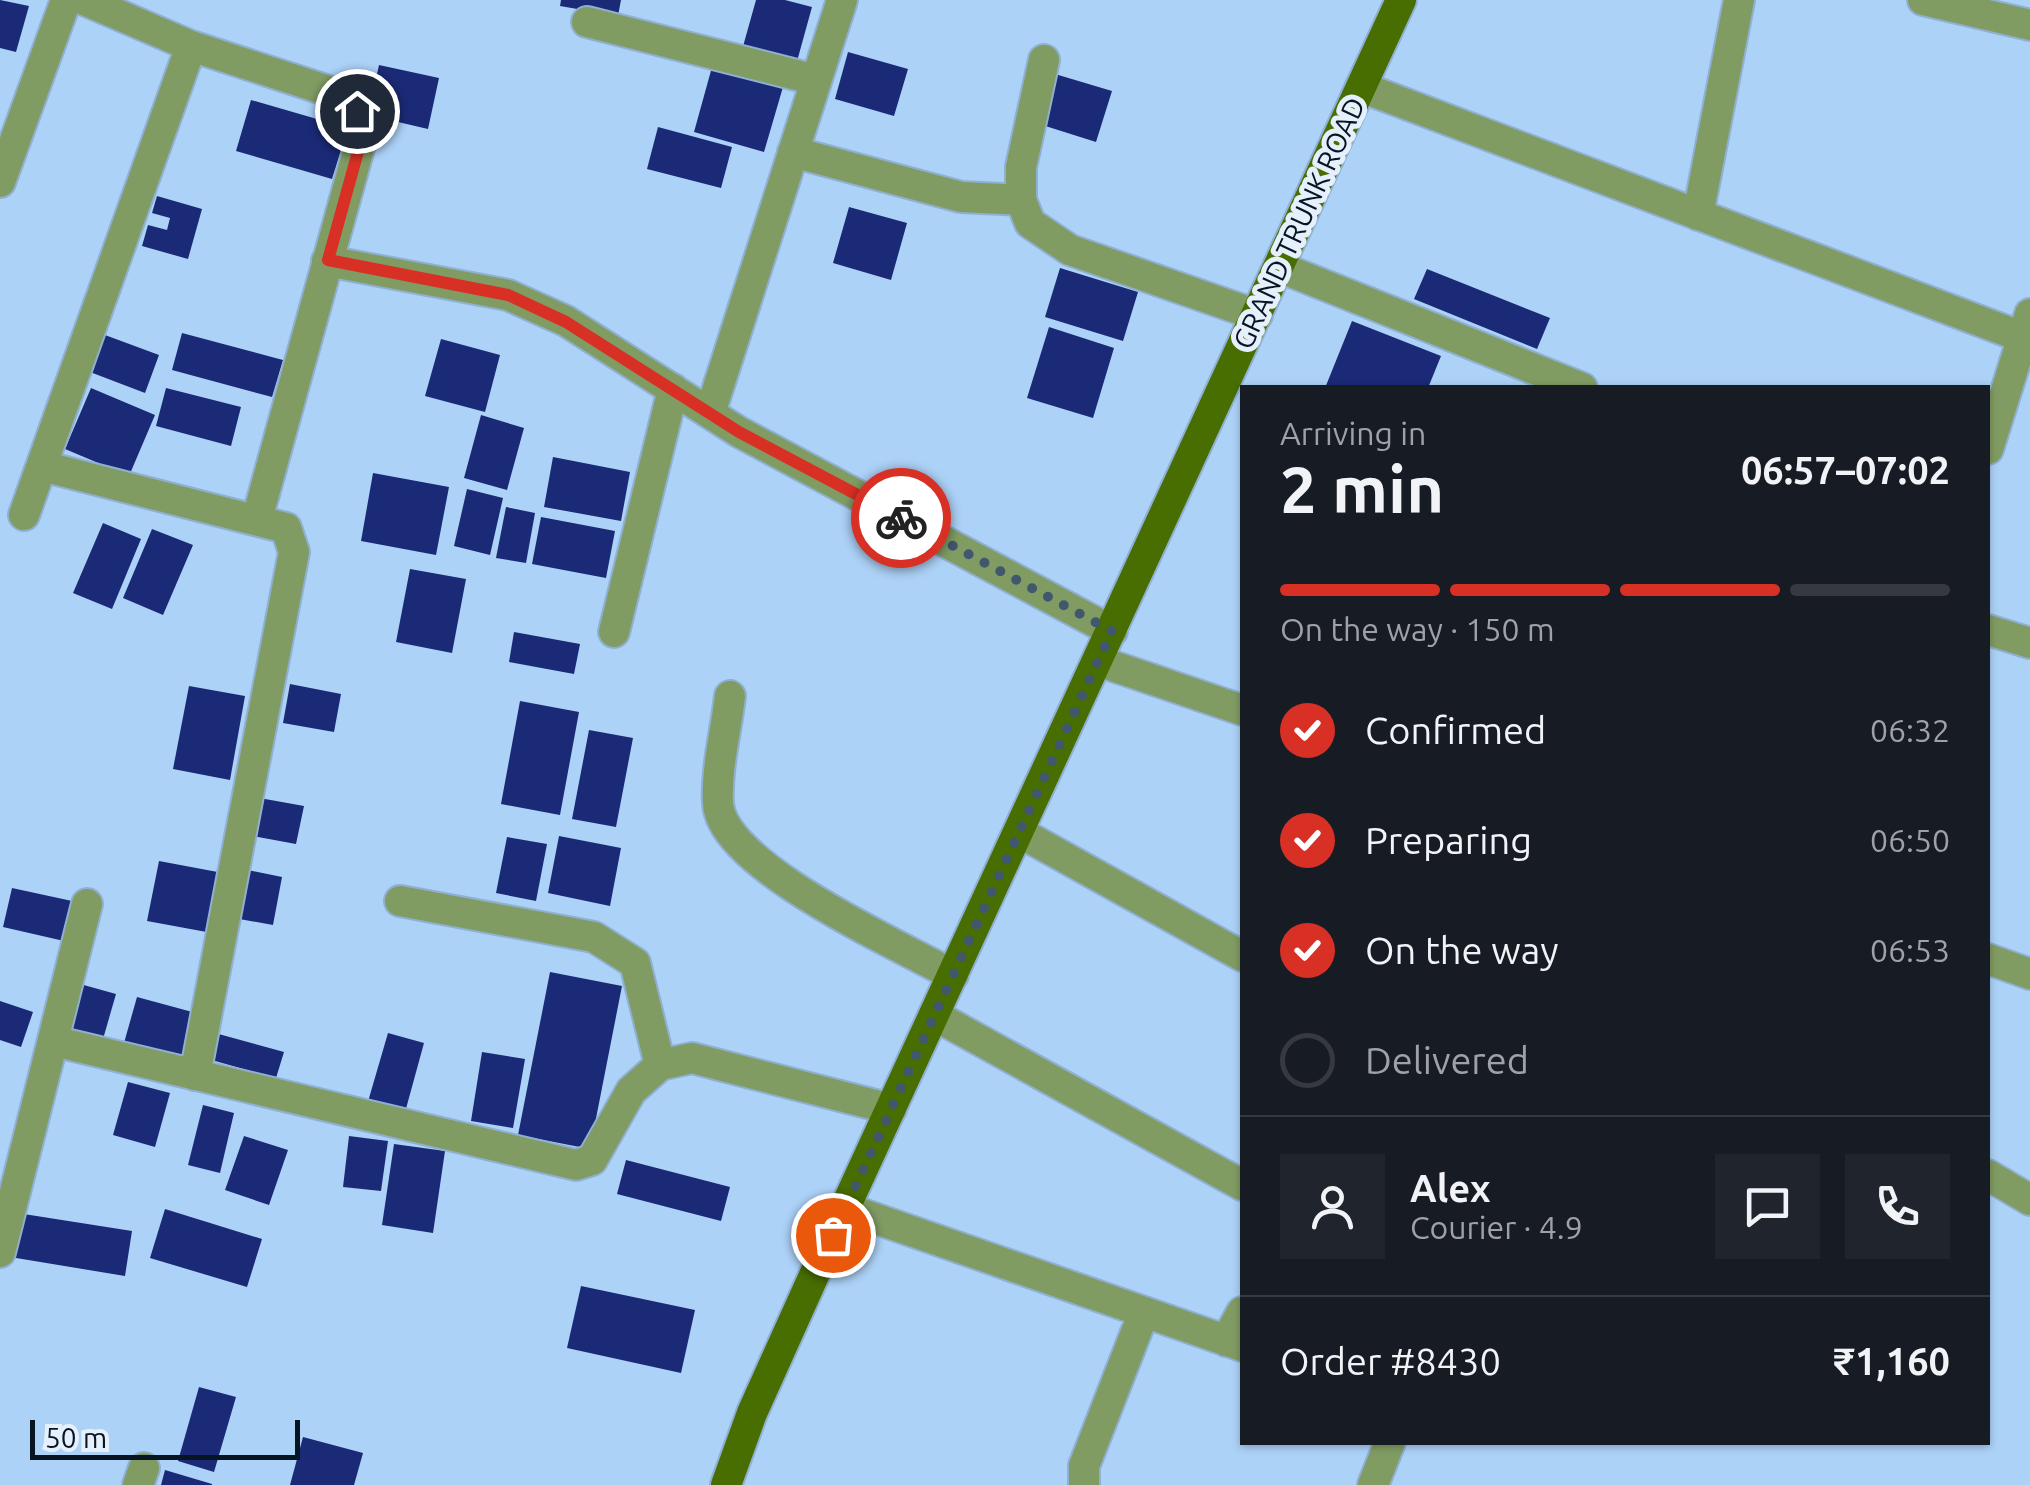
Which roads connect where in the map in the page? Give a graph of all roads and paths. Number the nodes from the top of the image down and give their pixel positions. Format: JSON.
{"nodes":[{"id":1,"x":66,"y":0,"type":"edge"},
{"id":2,"x":84,"y":0,"type":"edge"},
{"id":3,"x":842,"y":0,"type":"edge"},
{"id":4,"x":1401,"y":0,"type":"edge"},
{"id":5,"x":1739,"y":0,"type":"edge"},
{"id":6,"x":1923,"y":0,"type":"edge"},
{"id":7,"x":588,"y":22,"type":"dead end"},
{"id":8,"x":2030,"y":25,"type":"edge"},
{"id":9,"x":191,"y":46,"type":"junction"},
{"id":10,"x":1044,"y":60,"type":"dead end"},
{"id":11,"x":816,"y":80,"type":"junction"},
{"id":12,"x":1361,"y":87,"type":"junction"},
{"id":13,"x":793,"y":152,"type":"junction"},
{"id":14,"x":0,"y":182,"type":"edge"},
{"id":15,"x":1021,"y":200,"type":"junction"},
{"id":16,"x":1698,"y":214,"type":"junction"},
{"id":17,"x":328,"y":260,"type":"junction"},
{"id":18,"x":1279,"y":267,"type":"junction"},
{"id":19,"x":1256,"y":315,"type":"junction"},
{"id":20,"x":2028,"y":331,"type":"edge"},
{"id":21,"x":1574,"y":385,"type":"edge"},
{"id":22,"x":673,"y":390,"type":"junction"},
{"id":23,"x":710,"y":413,"type":"junction"},
{"id":24,"x":1990,"y":443,"type":"edge"},
{"id":25,"x":42,"y":466,"type":"junction"},
{"id":26,"x":24,"y":515,"type":"dead end"},
{"id":27,"x":257,"y":519,"type":"junction"},
{"id":28,"x":1112,"y":631,"type":"junction"},
{"id":29,"x":1990,"y":631,"type":"edge"},
{"id":30,"x":614,"y":632,"type":"dead end"},
{"id":31,"x":2030,"y":643,"type":"edge"},
{"id":32,"x":1098,"y":660,"type":"junction"},
{"id":33,"x":730,"y":696,"type":"dead end"},
{"id":34,"x":1240,"y":709,"type":"edge"},
{"id":35,"x":1019,"y":832,"type":"junction"},
{"id":36,"x":400,"y":901,"type":"dead end"},
{"id":37,"x":88,"y":904,"type":"dead end"},
{"id":38,"x":1240,"y":955,"type":"edge"},
{"id":39,"x":1990,"y":961,"type":"edge"},
{"id":40,"x":953,"y":974,"type":"junction"},
{"id":41,"x":2030,"y":974,"type":"edge"},
{"id":42,"x":934,"y":1015,"type":"junction"},
{"id":43,"x":53,"y":1041,"type":"junction"},
{"id":44,"x":660,"y":1065,"type":"junction"},
{"id":45,"x":195,"y":1075,"type":"junction"},
{"id":46,"x":891,"y":1109,"type":"junction"},
{"id":47,"x":1990,"y":1176,"type":"edge"},
{"id":48,"x":1240,"y":1185,"type":"edge"},
{"id":49,"x":2030,"y":1200,"type":"edge"},
{"id":50,"x":845,"y":1208,"type":"junction"},
{"id":51,"x":0,"y":1252,"type":"edge"},
{"id":52,"x":1144,"y":1312,"type":"junction"},
{"id":53,"x":1234,"y":1343,"type":"edge"},
{"id":54,"x":1389,"y":1445,"type":"edge"},
{"id":55,"x":726,"y":1485,"type":"edge"},
{"id":56,"x":1084,"y":1485,"type":"edge"},
{"id":57,"x":1372,"y":1485,"type":"edge"}],
"edges":[{"from":1,"to":14,"type":"street"},
{"from":2,"to":9,"type":"street"},
{"from":3,"to":11,"type":"street"},
{"from":4,"to":12,"type":"main road","name":"GRAND TRUNK ROAD"},
{"from":5,"to":16,"type":"street"},
{"from":6,"to":8,"type":"street"},
{"from":7,"to":11,"type":"street"},
{"from":9,"to":17,"type":"street"},
{"from":9,"to":25,"type":"street"},
{"from":10,"to":15,"type":"street"},
{"from":11,"to":13,"type":"street"},
{"from":12,"to":16,"type":"street"},
{"from":12,"to":18,"type":"main road","name":"GRAND TRUNK ROAD"},
{"from":13,"to":15,"type":"street"},
{"from":13,"to":23,"type":"street"},
{"from":15,"to":19,"type":"street"},
{"from":16,"to":20,"type":"street"},
{"from":17,"to":22,"type":"street"},
{"from":17,"to":27,"type":"street"},
{"from":18,"to":19,"type":"main road","name":"GRAND TRUNK ROAD"},
{"from":18,"to":21,"type":"street"},
{"from":19,"to":28,"type":"main road","name":"GRAND TRUNK ROAD"},
{"from":20,"to":24,"type":"street"},
{"from":22,"to":23,"type":"street"},
{"from":22,"to":30,"type":"street"},
{"from":23,"to":28,"type":"street"},
{"from":25,"to":26,"type":"street"},
{"from":25,"to":27,"type":"street"},
{"from":27,"to":45,"type":"street"},
{"from":28,"to":32,"type":"main road","name":"GRAND TRUNK ROAD"},
{"from":29,"to":31,"type":"street"},
{"from":32,"to":34,"type":"street"},
{"from":32,"to":35,"type":"main road","name":"GRAND TRUNK ROAD"},
{"from":33,"to":40,"type":"street"},
{"from":35,"to":38,"type":"street"},
{"from":35,"to":40,"type":"main road","name":"GRAND TRUNK ROAD"},
{"from":36,"to":44,"type":"street"},
{"from":37,"to":43,"type":"street"},
{"from":39,"to":41,"type":"street"},
{"from":40,"to":42,"type":"main road","name":"GRAND TRUNK ROAD"},
{"from":42,"to":46,"type":"main road","name":"GRAND TRUNK ROAD"},
{"from":42,"to":48,"type":"street"},
{"from":43,"to":45,"type":"street"},
{"from":43,"to":51,"type":"street"},
{"from":44,"to":45,"type":"street"},
{"from":44,"to":46,"type":"street"},
{"from":46,"to":50,"type":"main road","name":"GRAND TRUNK ROAD"},
{"from":47,"to":49,"type":"street"},
{"from":50,"to":52,"type":"street"},
{"from":50,"to":55,"type":"main road","name":"GRAND TRUNK ROAD"},
{"from":52,"to":53,"type":"street"},
{"from":52,"to":56,"type":"street"},
{"from":54,"to":57,"type":"street"}]}
